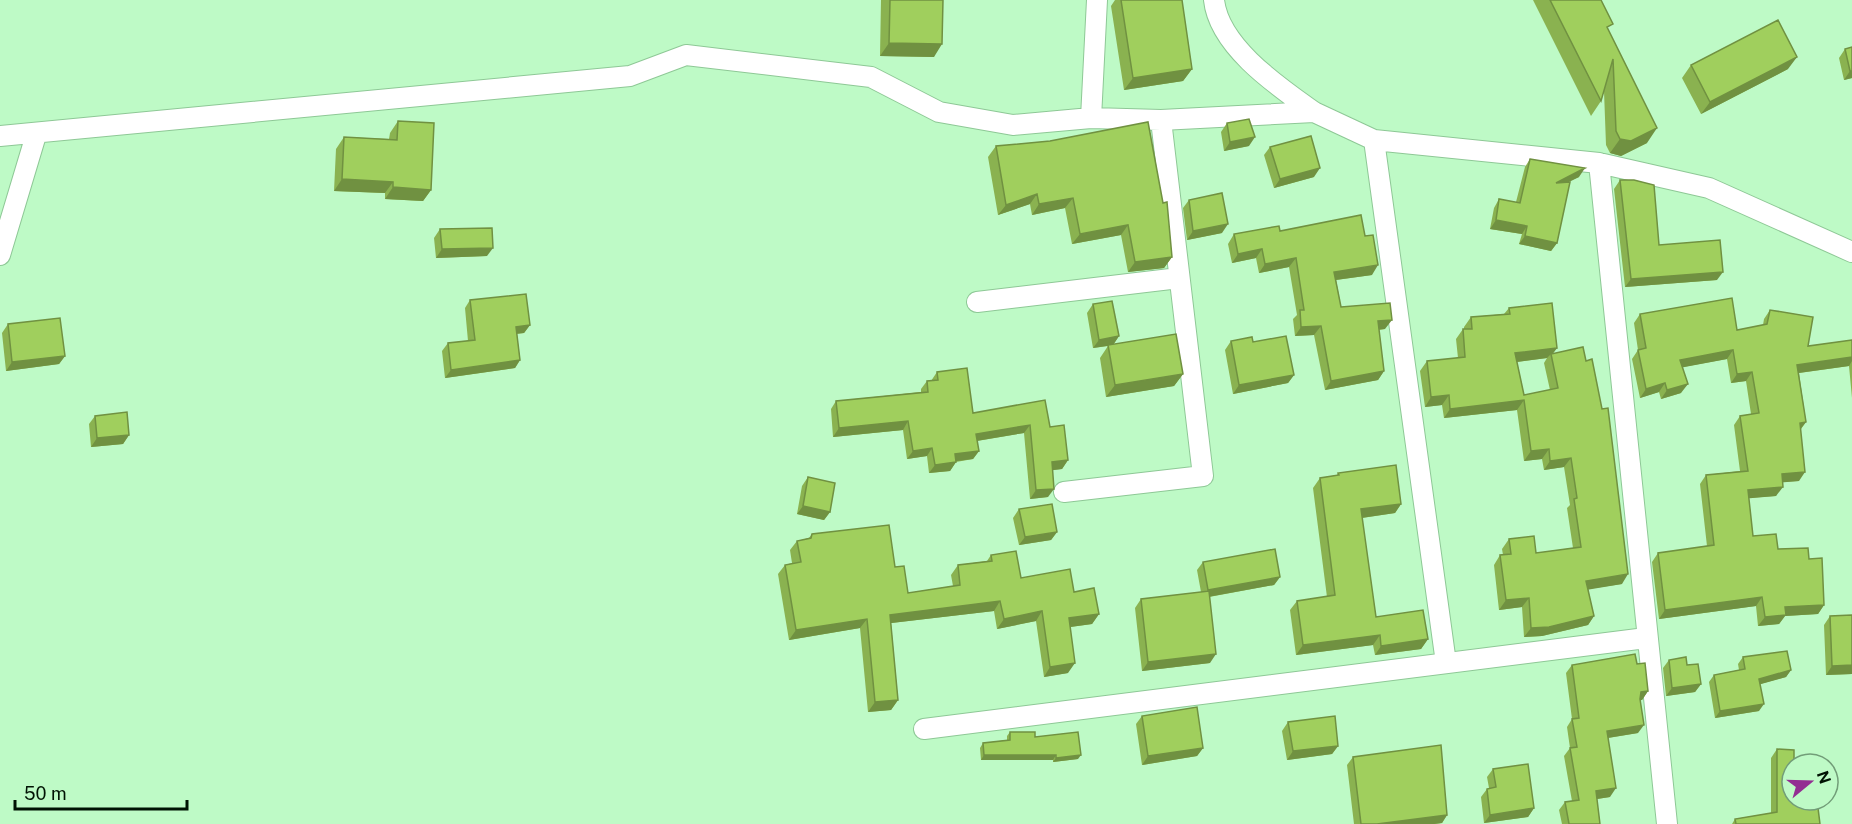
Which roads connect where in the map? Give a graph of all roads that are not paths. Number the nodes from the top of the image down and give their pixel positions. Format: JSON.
{"nodes":[{"id":1,"x":1097,"y":0,"type":"edge"},
{"id":2,"x":1214,"y":0,"type":"edge"},
{"id":3,"x":1314,"y":112,"type":"junction"},
{"id":4,"x":1091,"y":118,"type":"junction"},
{"id":5,"x":1161,"y":120,"type":"junction"},
{"id":6,"x":36,"y":135,"type":"junction"},
{"id":7,"x":0,"y":136,"type":"edge"},
{"id":8,"x":1374,"y":140,"type":"junction"},
{"id":9,"x":1599,"y":163,"type":"junction"},
{"id":10,"x":1852,"y":252,"type":"edge"},
{"id":11,"x":0,"y":255,"type":"edge"},
{"id":12,"x":1179,"y":278,"type":"junction"},
{"id":13,"x":977,"y":302,"type":"dead end"},
{"id":14,"x":1064,"y":492,"type":"dead end"},
{"id":15,"x":1646,"y":638,"type":"junction"},
{"id":16,"x":1446,"y":663,"type":"junction"},
{"id":17,"x":924,"y":729,"type":"dead end"},
{"id":18,"x":1667,"y":824,"type":"edge"}],
"edges":[{"from":1,"to":4,"type":"street"},
{"from":2,"to":3,"type":"street"},
{"from":3,"to":5,"type":"street"},
{"from":3,"to":8,"type":"street"},
{"from":4,"to":5,"type":"street"},
{"from":4,"to":6,"type":"street"},
{"from":5,"to":12,"type":"street"},
{"from":6,"to":7,"type":"street"},
{"from":6,"to":11,"type":"street"},
{"from":8,"to":9,"type":"street"},
{"from":8,"to":16,"type":"street"},
{"from":9,"to":10,"type":"street"},
{"from":9,"to":15,"type":"street"},
{"from":12,"to":13,"type":"street"},
{"from":12,"to":14,"type":"street"},
{"from":15,"to":16,"type":"street"},
{"from":15,"to":18,"type":"street"},
{"from":16,"to":17,"type":"street"}]}
